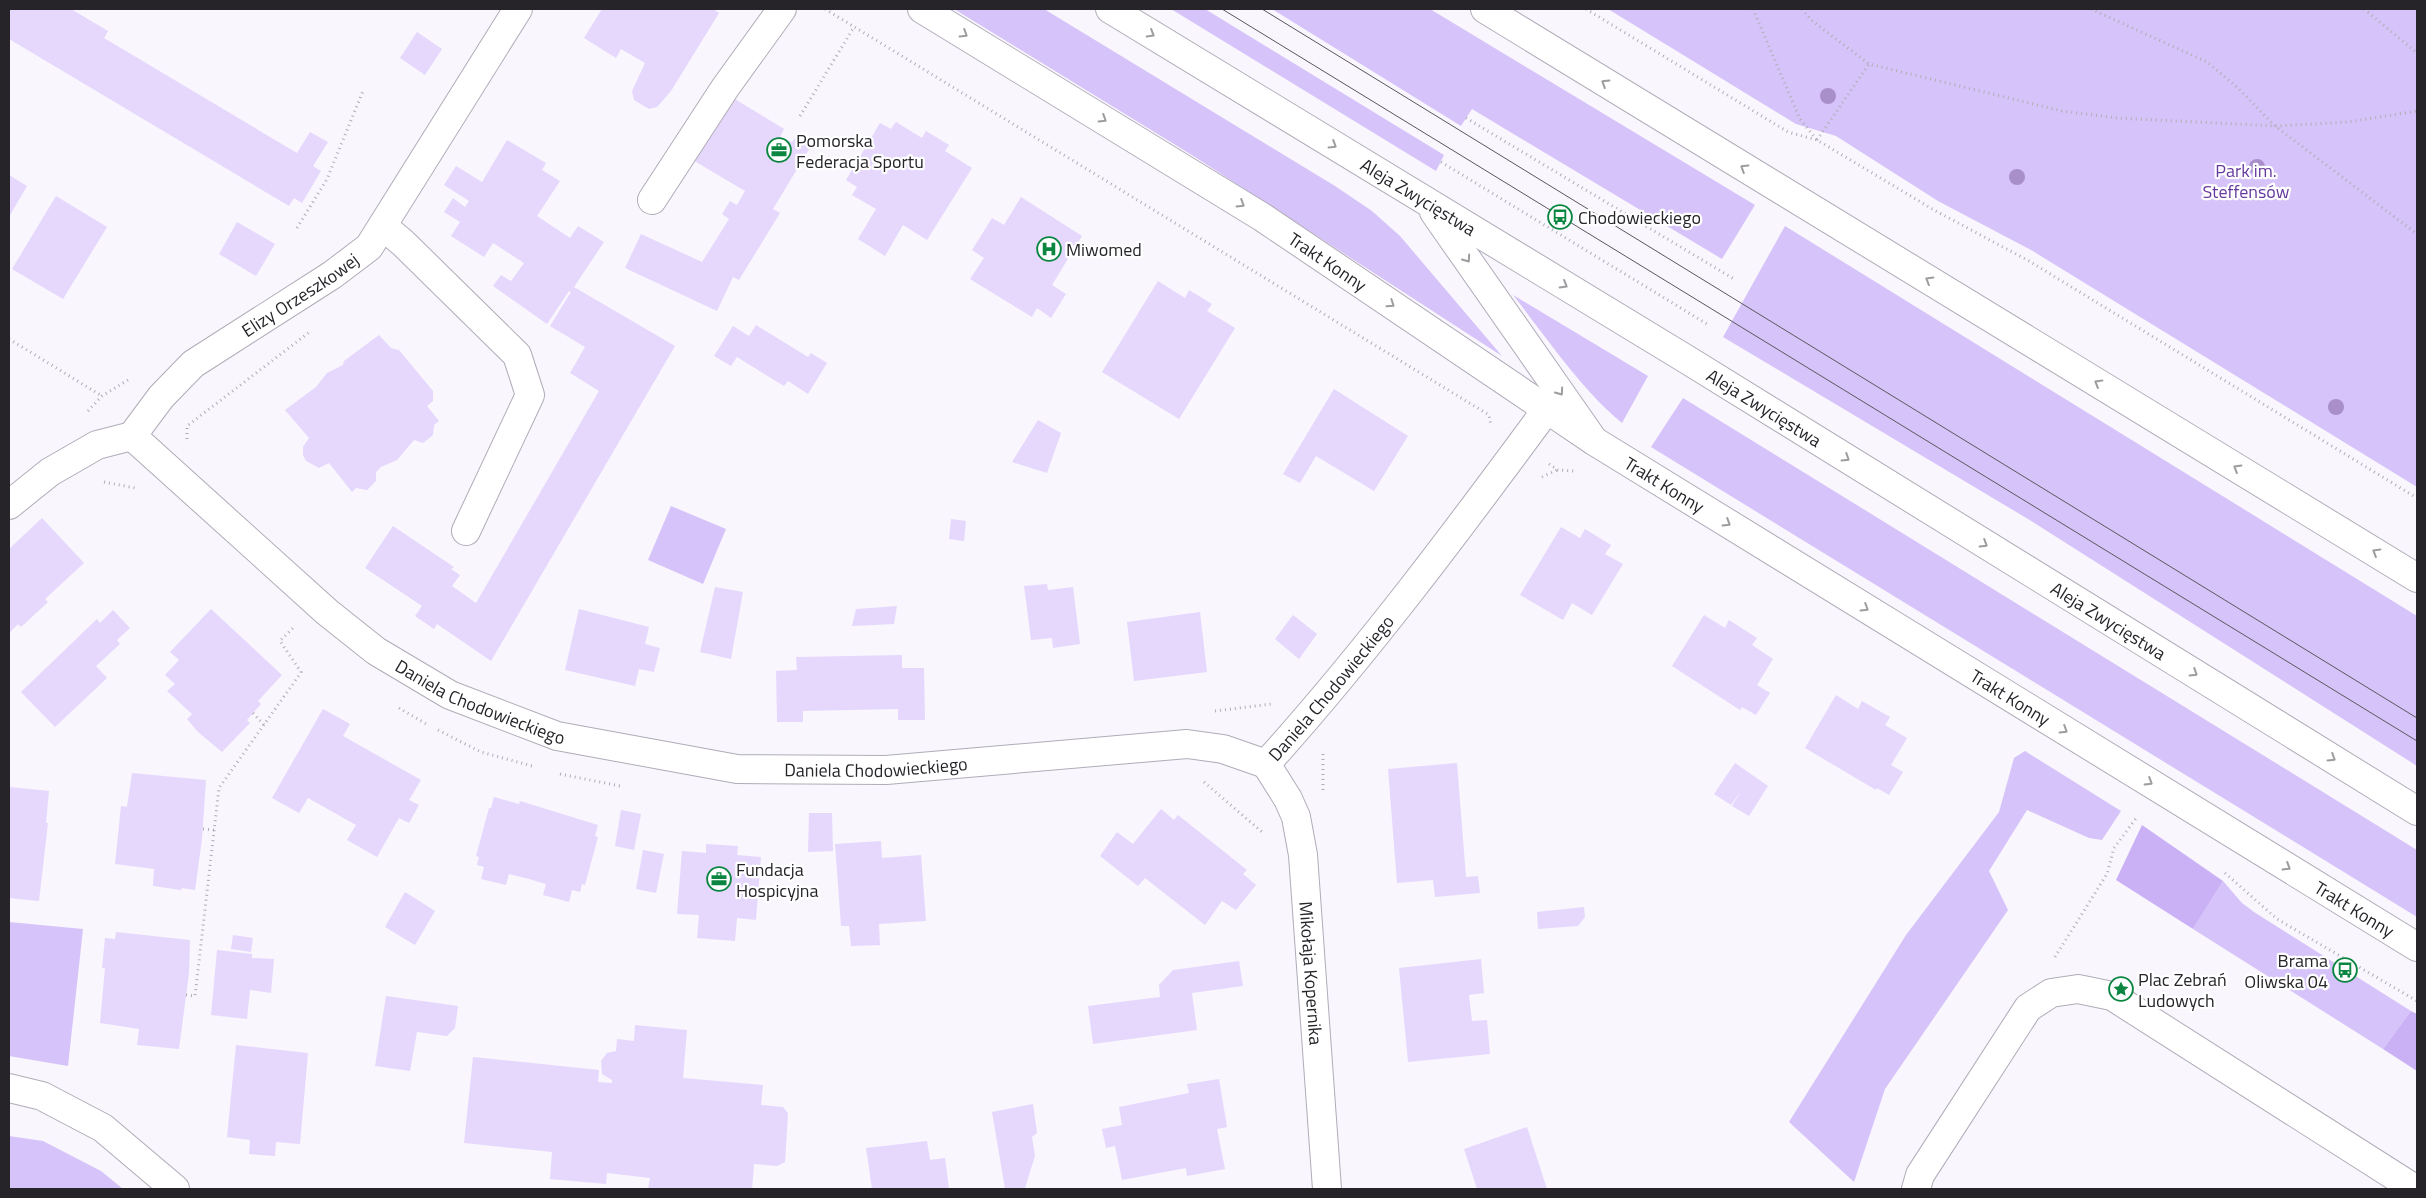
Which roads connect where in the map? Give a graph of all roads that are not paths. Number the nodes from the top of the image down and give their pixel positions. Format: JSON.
{"nodes":[{"id":1,"x":518,"y":9,"type":"edge"},
{"id":2,"x":782,"y":9,"type":"edge"},
{"id":3,"x":922,"y":9,"type":"edge"},
{"id":4,"x":1110,"y":9,"type":"edge"},
{"id":5,"x":1485,"y":9,"type":"edge"},
{"id":6,"x":652,"y":200,"type":"dead end"},
{"id":7,"x":1429,"y":204,"type":"junction"},
{"id":8,"x":384,"y":227,"type":"junction"},
{"id":9,"x":1547,"y":409,"type":"junction"},
{"id":10,"x":132,"y":436,"type":"junction"},
{"id":11,"x":1594,"y":441,"type":"junction"},
{"id":12,"x":9,"y":505,"type":"edge"},
{"id":13,"x":466,"y":531,"type":"dead end"},
{"id":14,"x":2417,"y":578,"type":"edge"},
{"id":15,"x":1266,"y":764,"type":"junction"},
{"id":16,"x":2417,"y":811,"type":"edge"},
{"id":17,"x":2417,"y":947,"type":"edge"},
{"id":18,"x":9,"y":1088,"type":"edge"},
{"id":19,"x":175,"y":1189,"type":"edge"},
{"id":20,"x":1327,"y":1189,"type":"edge"},
{"id":21,"x":1916,"y":1189,"type":"edge"},
{"id":22,"x":2415,"y":1189,"type":"edge"}],
"edges":[{"from":1,"to":8,"type":"street","name":"Elizy Orzeszkowej"},
{"from":2,"to":6,"type":"street"},
{"from":3,"to":9,"type":"street","name":"Trakt Konny","one_way":true},
{"from":4,"to":7,"type":"street","name":"Aleja Zwycięstwa","one_way":true},
{"from":14,"to":5,"type":"street","one_way":true},
{"from":7,"to":11,"type":"street","one_way":true},
{"from":7,"to":16,"type":"street","name":"Aleja Zwycięstwa","one_way":true},
{"from":8,"to":10,"type":"street","name":"Elizy Orzeszkowej"},
{"from":8,"to":13,"type":"street"},
{"from":9,"to":11,"type":"street","name":"Trakt Konny"},
{"from":9,"to":15,"type":"street","name":"Daniela Chodowieckiego"},
{"from":10,"to":12,"type":"street"},
{"from":10,"to":15,"type":"street","name":"Daniela Chodowieckiego"},
{"from":11,"to":17,"type":"street","name":"Trakt Konny","one_way":true},
{"from":15,"to":20,"type":"street","name":"Mikołaja Kopernika"},
{"from":18,"to":19,"type":"street"},
{"from":21,"to":22,"type":"street"}]}
